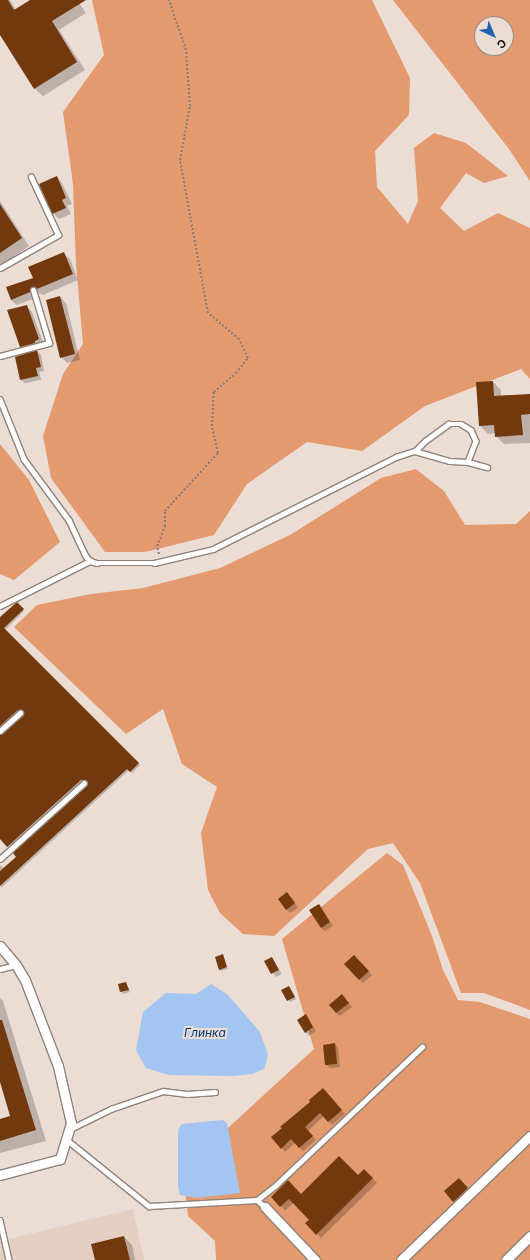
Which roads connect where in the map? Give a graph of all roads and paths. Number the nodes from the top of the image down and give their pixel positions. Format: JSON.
{"nodes":[{"id":1,"x":169,"y":0,"type":"edge"},
{"id":2,"x":31,"y":177,"type":"dead end"},
{"id":3,"x":0,"y":268,"type":"edge"},
{"id":4,"x":33,"y":290,"type":"dead end"},
{"id":5,"x":0,"y":356,"type":"edge"},
{"id":6,"x":0,"y":399,"type":"edge"},
{"id":7,"x":415,"y":451,"type":"junction"},
{"id":8,"x":468,"y":462,"type":"junction"},
{"id":9,"x":487,"y":467,"type":"dead end"},
{"id":10,"x":90,"y":561,"type":"junction"},
{"id":11,"x":161,"y":561,"type":"junction"},
{"id":12,"x":0,"y":606,"type":"edge"},
{"id":13,"x":20,"y":713,"type":"dead end"},
{"id":14,"x":0,"y":731,"type":"edge"},
{"id":15,"x":84,"y":783,"type":"dead end"},
{"id":16,"x":0,"y":859,"type":"edge"},
{"id":17,"x":0,"y":946,"type":"edge"},
{"id":18,"x":16,"y":964,"type":"junction"},
{"id":19,"x":0,"y":969,"type":"edge"},
{"id":20,"x":422,"y":1047,"type":"dead end"},
{"id":21,"x":215,"y":1092,"type":"dead end"},
{"id":22,"x":67,"y":1134,"type":"junction"},
{"id":23,"x":530,"y":1136,"type":"edge"},
{"id":24,"x":0,"y":1175,"type":"edge"},
{"id":25,"x":257,"y":1200,"type":"junction"},
{"id":26,"x":265,"y":1207,"type":"joint"},
{"id":27,"x":0,"y":1220,"type":"edge"},
{"id":28,"x":530,"y":1236,"type":"edge"},
{"id":29,"x":9,"y":1260,"type":"edge"},
{"id":30,"x":315,"y":1260,"type":"edge"},
{"id":31,"x":401,"y":1260,"type":"edge"},
{"id":32,"x":506,"y":1260,"type":"edge"}],
"edges":[{"from":1,"to":11,"type":"path"},
{"from":2,"to":3,"type":"lane"},
{"from":4,"to":5,"type":"lane"},
{"from":6,"to":10,"type":"lane"},
{"from":7,"to":8,"type":"lane"},
{"from":7,"to":8,"type":"lane"},
{"from":7,"to":11,"type":"lane"},
{"from":8,"to":9,"type":"lane"},
{"from":10,"to":11,"type":"lane"},
{"from":10,"to":12,"type":"lane"},
{"from":13,"to":14,"type":"lane"},
{"from":15,"to":16,"type":"lane"},
{"from":17,"to":18,"type":"street"},
{"from":18,"to":19,"type":"lane"},
{"from":18,"to":22,"type":"street"},
{"from":20,"to":25,"type":"lane"},
{"from":21,"to":22,"type":"lane"},
{"from":22,"to":24,"type":"street"},
{"from":22,"to":25,"type":"lane"},
{"from":23,"to":31,"type":"street"},
{"from":25,"to":26,"type":"lane"},
{"from":26,"to":30,"type":"street"},
{"from":27,"to":29,"type":"lane"},
{"from":28,"to":32,"type":"street"}]}
